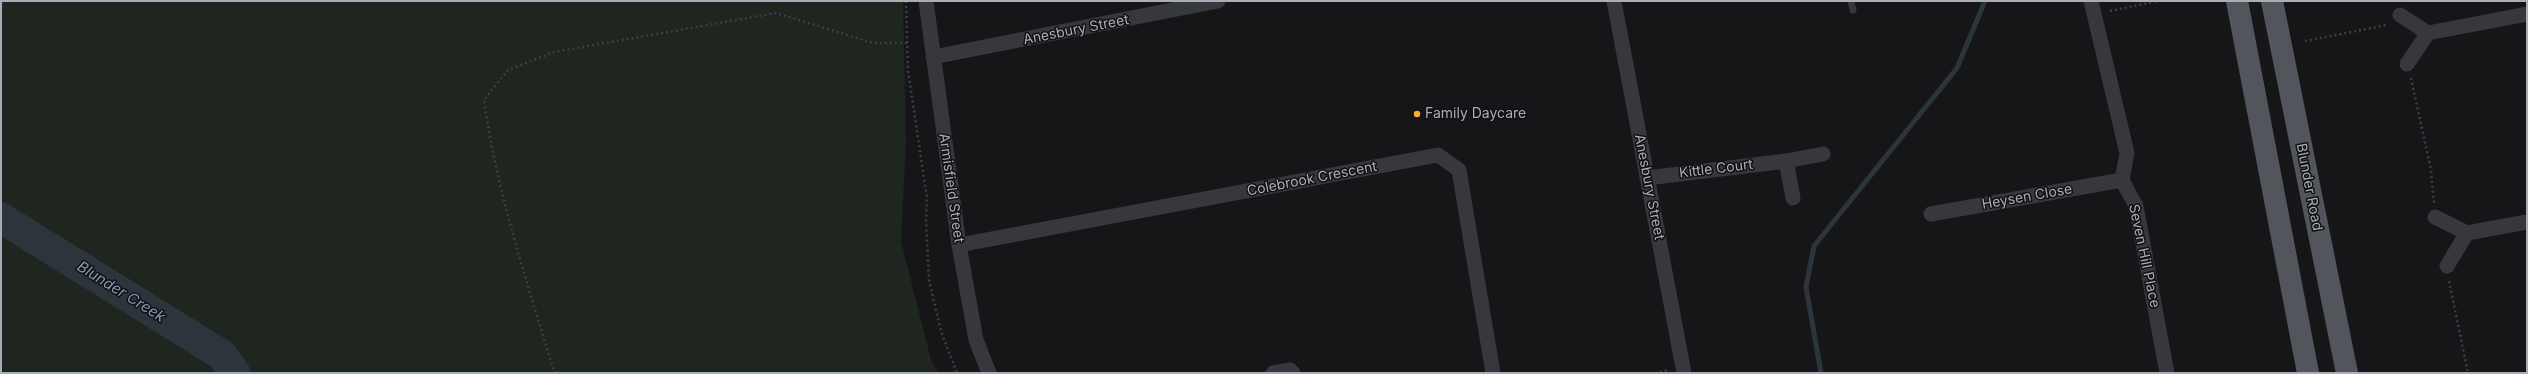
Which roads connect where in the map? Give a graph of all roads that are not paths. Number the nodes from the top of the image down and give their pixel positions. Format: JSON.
{"nodes":[{"id":1,"x":926,"y":1,"type":"edge"},
{"id":2,"x":1218,"y":1,"type":"edge"},
{"id":3,"x":1614,"y":1,"type":"edge"},
{"id":4,"x":1851,"y":1,"type":"edge"},
{"id":5,"x":2237,"y":1,"type":"edge"},
{"id":6,"x":2272,"y":1,"type":"edge"},
{"id":7,"x":2093,"y":8,"type":"edge"},
{"id":8,"x":1853,"y":10,"type":"dead end"},
{"id":9,"x":2527,"y":14,"type":"edge"},
{"id":10,"x":2397,"y":20,"type":"road end"},
{"id":11,"x":2428,"y":33,"type":"junction"},
{"id":12,"x":933,"y":57,"type":"junction"},
{"id":13,"x":2407,"y":64,"type":"road end"},
{"id":14,"x":1823,"y":154,"type":"dead end"},
{"id":15,"x":1786,"y":161,"type":"junction"},
{"id":16,"x":1647,"y":178,"type":"junction"},
{"id":17,"x":2122,"y":180,"type":"junction"},
{"id":18,"x":1793,"y":198,"type":"dead end"},
{"id":19,"x":1931,"y":214,"type":"dead end"},
{"id":20,"x":2435,"y":217,"type":"road end"},
{"id":21,"x":2527,"y":222,"type":"edge"},
{"id":22,"x":2467,"y":233,"type":"junction"},
{"id":23,"x":959,"y":245,"type":"junction"},
{"id":24,"x":2447,"y":266,"type":"road end"},
{"id":25,"x":989,"y":373,"type":"edge"},
{"id":26,"x":1273,"y":373,"type":"edge"},
{"id":27,"x":1294,"y":373,"type":"edge"},
{"id":28,"x":1493,"y":373,"type":"edge"},
{"id":29,"x":1684,"y":373,"type":"edge"},
{"id":30,"x":2167,"y":373,"type":"edge"},
{"id":31,"x":2308,"y":373,"type":"edge"},
{"id":32,"x":2346,"y":373,"type":"edge"}],
"edges":[{"from":1,"to":12,"type":"street","name":"Armisfield Street"},
{"from":2,"to":12,"type":"street","name":"Anesbury Street"},
{"from":3,"to":16,"type":"street","name":"Anesbury Street"},
{"from":4,"to":8,"type":"lane"},
{"from":5,"to":31,"type":"main road"},
{"from":6,"to":32,"type":"main road","name":"Blunder Road"},
{"from":7,"to":17,"type":"street"},
{"from":9,"to":11,"type":"street"},
{"from":10,"to":11,"type":"street"},
{"from":11,"to":13,"type":"street"},
{"from":12,"to":23,"type":"street","name":"Armisfield Street"},
{"from":14,"to":15,"type":"street","name":"Kittle Court"},
{"from":15,"to":16,"type":"street","name":"Kittle Court"},
{"from":15,"to":18,"type":"street"},
{"from":16,"to":29,"type":"street","name":"Anesbury Street"},
{"from":17,"to":19,"type":"street","name":"Heysen Close"},
{"from":17,"to":30,"type":"street","name":"Seven Hill Place"},
{"from":20,"to":22,"type":"street"},
{"from":21,"to":22,"type":"street"},
{"from":22,"to":24,"type":"street"},
{"from":23,"to":25,"type":"street","name":"Armisfield Street"},
{"from":23,"to":28,"type":"street","name":"Colebrook Crescent"},
{"from":26,"to":27,"type":"street"}]}
